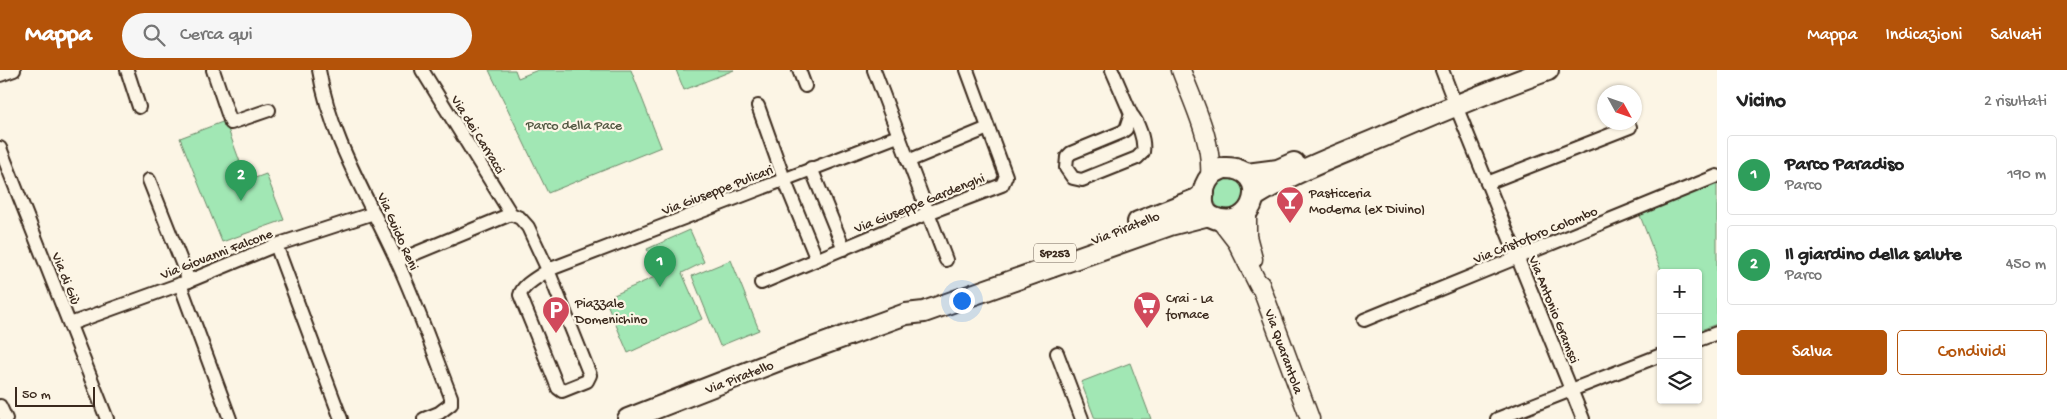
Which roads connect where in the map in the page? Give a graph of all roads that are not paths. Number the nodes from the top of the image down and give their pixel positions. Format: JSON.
{"nodes":[{"id":1,"x":14,"y":70,"type":"edge"},
{"id":2,"x":127,"y":70,"type":"edge"},
{"id":3,"x":213,"y":70,"type":"edge"},
{"id":4,"x":319,"y":70,"type":"edge"},
{"id":5,"x":422,"y":70,"type":"edge"},
{"id":6,"x":799,"y":70,"type":"edge"},
{"id":7,"x":875,"y":70,"type":"edge"},
{"id":8,"x":967,"y":70,"type":"edge"},
{"id":9,"x":1112,"y":70,"type":"edge"},
{"id":10,"x":1180,"y":70,"type":"edge"},
{"id":11,"x":1442,"y":70,"type":"edge"},
{"id":12,"x":1520,"y":70,"type":"edge"},
{"id":13,"x":1548,"y":70,"type":"edge"},
{"id":14,"x":0,"y":75,"type":"edge"},
{"id":15,"x":805,"y":86,"type":"dead end"},
{"id":16,"x":1454,"y":101,"type":"junction"},
{"id":17,"x":758,"y":106,"type":"dead end"},
{"id":18,"x":139,"y":107,"type":"dead end"},
{"id":19,"x":269,"y":110,"type":"dead end"},
{"id":20,"x":1131,"y":114,"type":"junction"},
{"id":21,"x":988,"y":128,"type":"junction"},
{"id":22,"x":1622,"y":130,"type":"edge"},
{"id":23,"x":898,"y":136,"type":"junction"},
{"id":24,"x":1205,"y":138,"type":"junction"},
{"id":25,"x":0,"y":148,"type":"edge"},
{"id":26,"x":908,"y":161,"type":"junction"},
{"id":27,"x":812,"y":168,"type":"junction"},
{"id":28,"x":1239,"y":171,"type":"junction"},
{"id":29,"x":1717,"y":176,"type":"edge"},
{"id":30,"x":784,"y":179,"type":"junction"},
{"id":31,"x":150,"y":180,"type":"dead end"},
{"id":32,"x":14,"y":183,"type":"junction"},
{"id":33,"x":1487,"y":183,"type":"junction"},
{"id":34,"x":1207,"y":185,"type":"junction"},
{"id":35,"x":0,"y":186,"type":"edge"},
{"id":36,"x":1251,"y":204,"type":"junction"},
{"id":37,"x":374,"y":213,"type":"junction"},
{"id":38,"x":928,"y":213,"type":"junction"},
{"id":39,"x":511,"y":214,"type":"junction"},
{"id":40,"x":1214,"y":218,"type":"junction"},
{"id":41,"x":276,"y":245,"type":"junction"},
{"id":42,"x":844,"y":248,"type":"junction"},
{"id":43,"x":1518,"y":257,"type":"junction"},
{"id":44,"x":817,"y":260,"type":"junction"},
{"id":45,"x":946,"y":260,"type":"dead end"},
{"id":46,"x":397,"y":261,"type":"junction"},
{"id":47,"x":548,"y":270,"type":"junction"},
{"id":48,"x":184,"y":283,"type":"junction"},
{"id":49,"x":761,"y":283,"type":"dead end"},
{"id":50,"x":1259,"y":286,"type":"junction"},
{"id":51,"x":906,"y":314,"type":"junction"},
{"id":52,"x":1364,"y":320,"type":"dead end"},
{"id":53,"x":70,"y":324,"type":"junction"},
{"id":54,"x":1717,"y":333,"type":"edge"},
{"id":55,"x":1702,"y":339,"type":"edge"},
{"id":56,"x":1057,"y":353,"type":"dead end"},
{"id":57,"x":1657,"y":357,"type":"edge"},
{"id":58,"x":1571,"y":390,"type":"junction"},
{"id":59,"x":0,"y":406,"type":"edge"},
{"id":60,"x":1305,"y":414,"type":"edge"},
{"id":61,"x":6,"y":419,"type":"edge"},
{"id":62,"x":106,"y":419,"type":"edge"},
{"id":63,"x":230,"y":419,"type":"edge"},
{"id":64,"x":341,"y":419,"type":"edge"},
{"id":65,"x":424,"y":419,"type":"edge"},
{"id":66,"x":628,"y":419,"type":"edge"},
{"id":67,"x":1082,"y":419,"type":"edge"},
{"id":68,"x":1497,"y":419,"type":"edge"},
{"id":69,"x":1583,"y":419,"type":"edge"}],
"edges":[{"from":1,"to":14,"type":"street"},
{"from":2,"to":18,"type":"street"},
{"from":3,"to":19,"type":"street"},
{"from":4,"to":37,"type":"street","name":"Via Guido Reni"},
{"from":5,"to":39,"type":"street","name":"Via dei Carracci"},
{"from":6,"to":15,"type":"street"},
{"from":7,"to":23,"type":"street"},
{"from":8,"to":21,"type":"street","name":"Via Giuseppe Gardenghi"},
{"from":9,"to":20,"type":"street"},
{"from":10,"to":24,"type":"main road"},
{"from":11,"to":16,"type":"street","name":"Via Antonio Gramsci"},
{"from":12,"to":16,"type":"main road","name":"Via Piratello","number":"SP253"},
{"from":13,"to":16,"type":"main road","name":"Via Piratello","number":"SP253"},
{"from":16,"to":28,"type":"main road","name":"Via Piratello","number":"SP253"},
{"from":16,"to":33,"type":"street","name":"Via Antonio Gramsci"},
{"from":16,"to":36,"type":"main road","name":"Via Piratello","number":"SP253"},
{"from":17,"to":30,"type":"street"},
{"from":20,"to":20,"type":"street"},
{"from":21,"to":26,"type":"street"},
{"from":21,"to":38,"type":"street","name":"Via Giuseppe Gardenghi"},
{"from":22,"to":33,"type":"street"},
{"from":23,"to":26,"type":"street"},
{"from":23,"to":27,"type":"street","name":"Via Giuseppe Pulicari"},
{"from":24,"to":28,"type":"main road"},
{"from":24,"to":34,"type":"main road"},
{"from":25,"to":32,"type":"street","name":"Via di Giù"},
{"from":26,"to":38,"type":"street"},
{"from":27,"to":30,"type":"street","name":"Via Giuseppe Pulicari"},
{"from":27,"to":42,"type":"street"},
{"from":28,"to":34,"type":"main road","name":"Via Piratello","number":"SP253"},
{"from":28,"to":36,"type":"main road"},
{"from":29,"to":43,"type":"street","name":"Via Cristoforo Colombo"},
{"from":30,"to":44,"type":"street"},
{"from":30,"to":47,"type":"street","name":"Via Giuseppe Pulicari"},
{"from":31,"to":48,"type":"street"},
{"from":32,"to":35,"type":"street"},
{"from":32,"to":53,"type":"street","name":"Via di Giù"},
{"from":33,"to":43,"type":"street","name":"Via Antonio Gramsci"},
{"from":34,"to":40,"type":"main road"},
{"from":34,"to":51,"type":"main road","name":"Via Piratello","number":"SP253"},
{"from":36,"to":40,"type":"main road","name":"Via Piratello","number":"SP253"},
{"from":36,"to":50,"type":"main road","name":"Via Quarantola"},
{"from":37,"to":41,"type":"street","name":"Via Giovanni Falcone"},
{"from":37,"to":46,"type":"street","name":"Via Guido Reni"},
{"from":38,"to":42,"type":"street","name":"Via Giuseppe Gardenghi"},
{"from":38,"to":45,"type":"street"},
{"from":39,"to":46,"type":"street"},
{"from":39,"to":47,"type":"street","name":"Via dei Carracci"},
{"from":40,"to":50,"type":"main road","name":"Via Quarantola"},
{"from":40,"to":51,"type":"main road","name":"Via Piratello","number":"SP253"},
{"from":41,"to":48,"type":"street","name":"Via Giovanni Falcone"},
{"from":41,"to":64,"type":"street"},
{"from":42,"to":44,"type":"street","name":"Via Giuseppe Gardenghi"},
{"from":43,"to":52,"type":"street","name":"Via Cristoforo Colombo"},
{"from":43,"to":58,"type":"street","name":"Via Antonio Gramsci"},
{"from":44,"to":49,"type":"street","name":"Via Giuseppe Gardenghi"},
{"from":46,"to":65,"type":"street","name":"Via Guido Reni"},
{"from":47,"to":47,"type":"street"},
{"from":48,"to":53,"type":"street","name":"Via Giovanni Falcone"},
{"from":48,"to":63,"type":"street"},
{"from":50,"to":60,"type":"main road","name":"Via Quarantola"},
{"from":51,"to":66,"type":"main road","name":"Via Piratello"},
{"from":53,"to":62,"type":"street","name":"Via di Giù"},
{"from":54,"to":55,"type":"street"},
{"from":56,"to":67,"type":"street"},
{"from":57,"to":58,"type":"street"},
{"from":58,"to":68,"type":"street"},
{"from":58,"to":69,"type":"street","name":"Via Antonio Gramsci"},
{"from":59,"to":61,"type":"street"}]}
